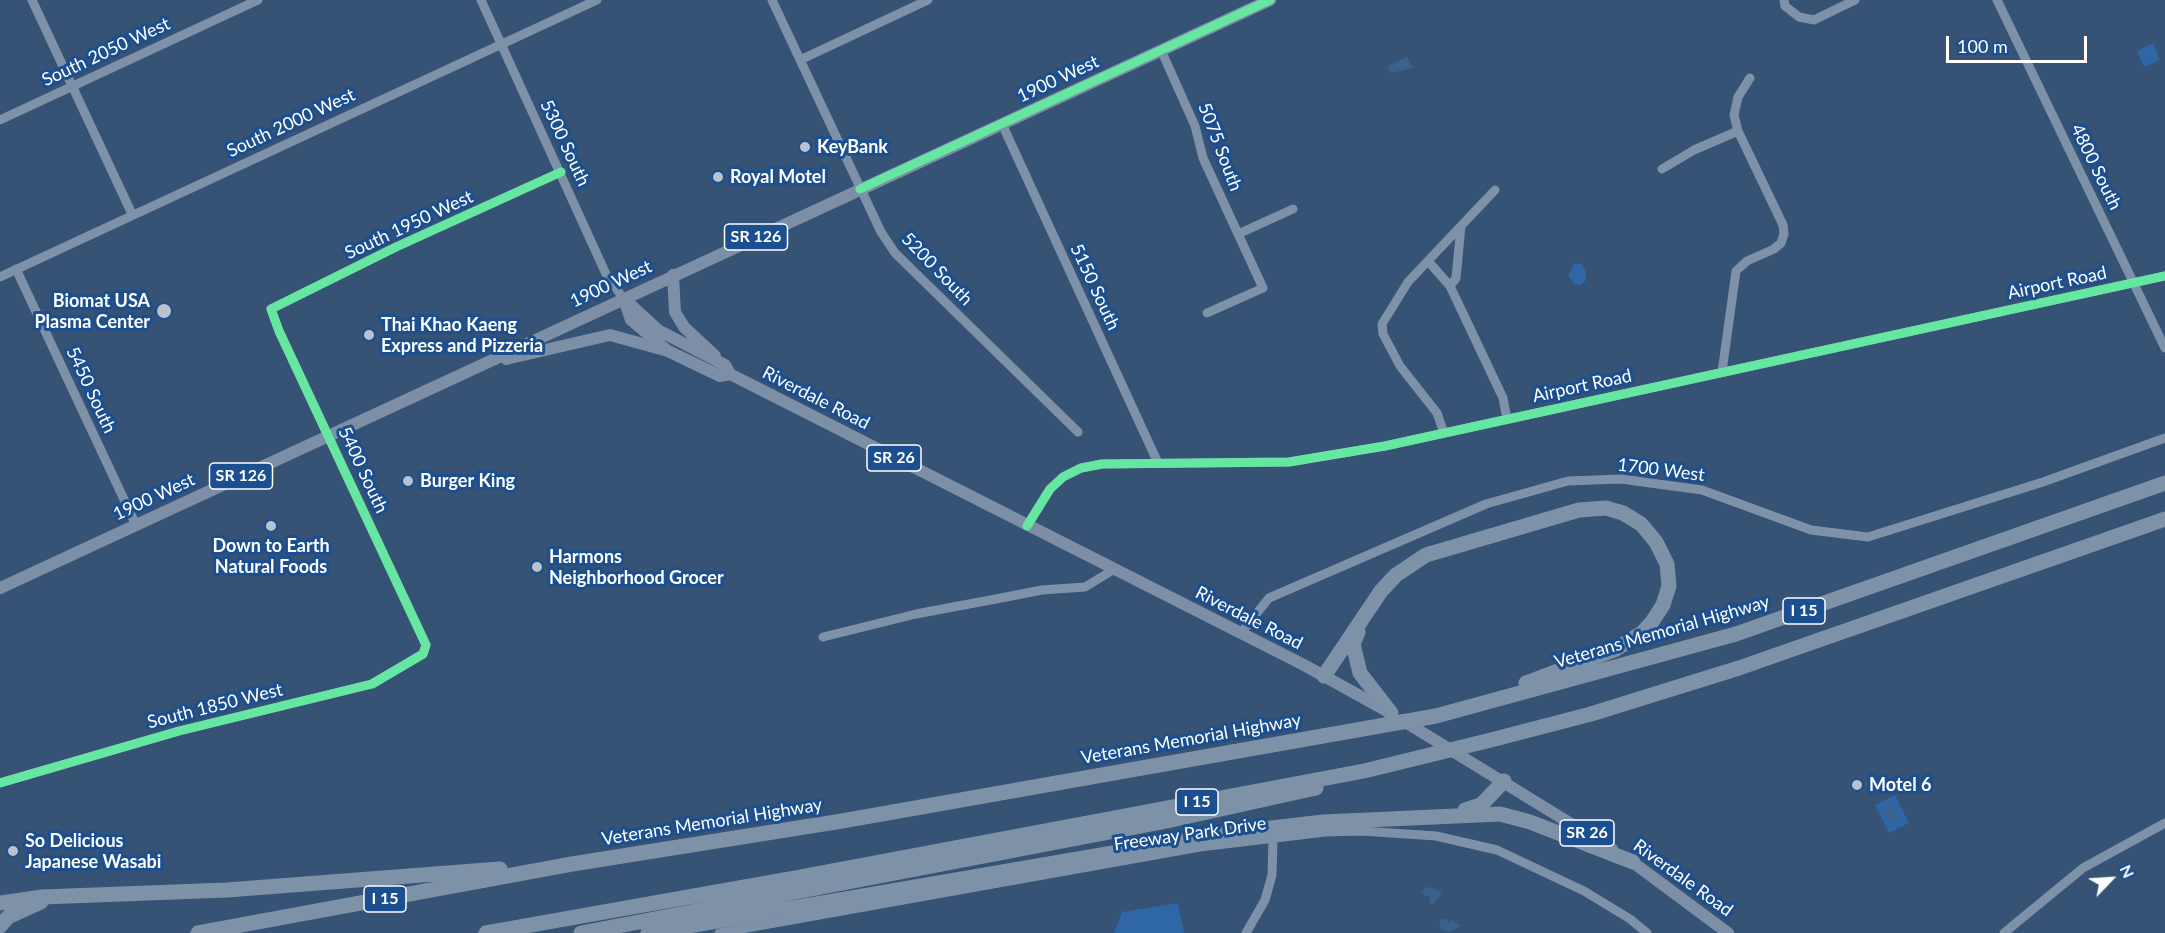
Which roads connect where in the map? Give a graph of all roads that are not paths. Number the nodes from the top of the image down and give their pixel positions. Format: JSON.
{"nodes":[{"id":1,"x":32,"y":0,"type":"edge"},
{"id":2,"x":258,"y":0,"type":"edge"},
{"id":3,"x":481,"y":0,"type":"edge"},
{"id":4,"x":597,"y":0,"type":"edge"},
{"id":5,"x":772,"y":0,"type":"edge"},
{"id":6,"x":928,"y":0,"type":"edge"},
{"id":7,"x":1270,"y":0,"type":"edge"},
{"id":8,"x":1784,"y":0,"type":"edge"},
{"id":9,"x":1855,"y":0,"type":"edge"},
{"id":10,"x":1997,"y":0,"type":"edge"},
{"id":11,"x":501,"y":45,"type":"junction"},
{"id":12,"x":1161,"y":50,"type":"junction"},
{"id":13,"x":800,"y":60,"type":"junction"},
{"id":14,"x":1750,"y":78,"type":"dead end"},
{"id":15,"x":72,"y":86,"type":"junction"},
{"id":16,"x":0,"y":120,"type":"edge"},
{"id":17,"x":1002,"y":124,"type":"junction"},
{"id":18,"x":1738,"y":131,"type":"junction"},
{"id":19,"x":1662,"y":169,"type":"dead end"},
{"id":20,"x":561,"y":172,"type":"junction"},
{"id":21,"x":860,"y":189,"type":"junction"},
{"id":22,"x":1495,"y":190,"type":"dead end"},
{"id":23,"x":1293,"y":209,"type":"dead end"},
{"id":24,"x":132,"y":214,"type":"junction"},
{"id":25,"x":1461,"y":226,"type":"junction"},
{"id":26,"x":1238,"y":234,"type":"junction"},
{"id":27,"x":1428,"y":261,"type":"junction"},
{"id":28,"x":16,"y":269,"type":"junction"},
{"id":29,"x":673,"y":275,"type":"junction"},
{"id":30,"x":2165,"y":276,"type":"edge"},
{"id":31,"x":0,"y":277,"type":"edge"},
{"id":32,"x":2133,"y":283,"type":"junction"},
{"id":33,"x":1450,"y":286,"type":"junction"},
{"id":34,"x":623,"y":298,"type":"junction"},
{"id":35,"x":272,"y":309,"type":"joint"},
{"id":36,"x":1207,"y":313,"type":"dead end"},
{"id":37,"x":2165,"y":348,"type":"edge"},
{"id":38,"x":668,"y":351,"type":"junction"},
{"id":39,"x":481,"y":364,"type":"junction"},
{"id":40,"x":728,"y":369,"type":"junction"},
{"id":41,"x":1722,"y":372,"type":"junction"},
{"id":42,"x":1506,"y":419,"type":"junction"},
{"id":43,"x":1078,"y":432,"type":"dead end"},
{"id":44,"x":1444,"y":433,"type":"junction"},
{"id":45,"x":328,"y":435,"type":"junction"},
{"id":46,"x":2165,"y":438,"type":"edge"},
{"id":47,"x":1158,"y":463,"type":"junction"},
{"id":48,"x":2165,"y":483,"type":"edge"},
{"id":49,"x":2165,"y":519,"type":"edge"},
{"id":50,"x":136,"y":525,"type":"junction"},
{"id":51,"x":1027,"y":526,"type":"junction"},
{"id":52,"x":1113,"y":570,"type":"junction"},
{"id":53,"x":0,"y":588,"type":"edge"},
{"id":54,"x":1364,"y":615,"type":"junction"},
{"id":55,"x":1242,"y":633,"type":"junction"},
{"id":56,"x":823,"y":637,"type":"dead end"},
{"id":57,"x":426,"y":645,"type":"joint"},
{"id":58,"x":1324,"y":676,"type":"junction"},
{"id":59,"x":1391,"y":713,"type":"junction"},
{"id":60,"x":1436,"y":716,"type":"junction"},
{"id":61,"x":1364,"y":771,"type":"junction"},
{"id":62,"x":1504,"y":782,"type":"junction"},
{"id":63,"x":0,"y":783,"type":"edge"},
{"id":64,"x":1448,"y":816,"type":"junction"},
{"id":65,"x":2165,"y":823,"type":"edge"},
{"id":66,"x":1273,"y":838,"type":"junction"},
{"id":67,"x":1633,"y":862,"type":"junction"},
{"id":68,"x":572,"y":864,"type":"junction"},
{"id":69,"x":55,"y":896,"type":"junction"},
{"id":70,"x":0,"y":903,"type":"edge"},
{"id":71,"x":0,"y":926,"type":"edge"},
{"id":72,"x":198,"y":933,"type":"edge"},
{"id":73,"x":486,"y":933,"type":"edge"},
{"id":74,"x":580,"y":933,"type":"edge"},
{"id":75,"x":648,"y":933,"type":"edge"},
{"id":76,"x":718,"y":933,"type":"edge"},
{"id":77,"x":1246,"y":933,"type":"edge"},
{"id":78,"x":1647,"y":933,"type":"edge"},
{"id":79,"x":1728,"y":933,"type":"edge"},
{"id":80,"x":2004,"y":933,"type":"edge"}],
"edges":[{"from":1,"to":15,"type":"street"},
{"from":2,"to":15,"type":"street","name":"South 2050 West"},
{"from":3,"to":11,"type":"street","name":"5300 South"},
{"from":4,"to":11,"type":"street","name":"South 2000 West"},
{"from":5,"to":13,"type":"street","name":"5200 South"},
{"from":6,"to":13,"type":"street"},
{"from":7,"to":12,"type":"main road","name":"1900 West","number":"SR 126"},
{"from":8,"to":9,"type":"street"},
{"from":10,"to":32,"type":"street","name":"4800 South"},
{"from":11,"to":20,"type":"street","name":"5300 South"},
{"from":11,"to":24,"type":"street","name":"South 2000 West"},
{"from":12,"to":17,"type":"main road","name":"1900 West","number":"SR 126"},
{"from":12,"to":26,"type":"street","name":"5075 South"},
{"from":13,"to":21,"type":"street","name":"5200 South"},
{"from":14,"to":18,"type":"street"},
{"from":15,"to":16,"type":"street","name":"South 2050 West"},
{"from":15,"to":24,"type":"street"},
{"from":17,"to":21,"type":"main road","name":"1900 West","number":"SR 126"},
{"from":17,"to":47,"type":"street","name":"5150 South"},
{"from":18,"to":19,"type":"street"},
{"from":18,"to":41,"type":"street"},
{"from":20,"to":34,"type":"street","name":"5300 South"},
{"from":20,"to":35,"type":"street","name":"South 1950 West"},
{"from":21,"to":29,"type":"main road","name":"1900 West","number":"SR 126"},
{"from":21,"to":43,"type":"street","name":"5200 South"},
{"from":22,"to":25,"type":"street"},
{"from":23,"to":26,"type":"street"},
{"from":24,"to":28,"type":"street","name":"South 2000 West"},
{"from":25,"to":27,"type":"street"},
{"from":25,"to":33,"type":"street"},
{"from":26,"to":36,"type":"street","name":"5075 South"},
{"from":27,"to":33,"type":"street"},
{"from":27,"to":44,"type":"street"},
{"from":28,"to":31,"type":"street","name":"South 2000 West"},
{"from":28,"to":50,"type":"street","name":"5450 South"},
{"from":29,"to":34,"type":"main road","name":"1900 West","number":"SR 126"},
{"from":29,"to":40,"type":"main road"},
{"from":30,"to":32,"type":"street","name":"Airport Road"},
{"from":32,"to":37,"type":"street","name":"4800 South"},
{"from":32,"to":41,"type":"street","name":"Airport Road"},
{"from":33,"to":42,"type":"street"},
{"from":34,"to":38,"type":"main road","name":"Riverdale Road","number":"SR 26"},
{"from":34,"to":39,"type":"main road","name":"1900 West","number":"SR 126"},
{"from":34,"to":40,"type":"main road","name":"Riverdale Road","number":"SR 26"},
{"from":35,"to":45,"type":"street","name":"5400 South"},
{"from":38,"to":39,"type":"main road"},
{"from":38,"to":40,"type":"main road","name":"Riverdale Road","number":"SR 26"},
{"from":39,"to":45,"type":"main road","name":"1900 West","number":"SR 126"},
{"from":40,"to":51,"type":"main road","name":"Riverdale Road","number":"SR 26"},
{"from":41,"to":42,"type":"street","name":"Airport Road"},
{"from":42,"to":44,"type":"street","name":"Airport Road"},
{"from":44,"to":47,"type":"street","name":"Airport Road"},
{"from":45,"to":50,"type":"main road","name":"1900 West","number":"SR 126"},
{"from":45,"to":57,"type":"street","name":"5400 South"},
{"from":46,"to":55,"type":"street","name":"1700 West"},
{"from":47,"to":51,"type":"street","name":"Airport Road"},
{"from":48,"to":60,"type":"highway","name":"Veterans Memorial Highway","number":"I 15"},
{"from":49,"to":61,"type":"highway","number":"I 15"},
{"from":50,"to":53,"type":"main road","name":"1900 West","number":"SR 126"},
{"from":51,"to":52,"type":"main road","name":"Riverdale Road","number":"SR 26"},
{"from":52,"to":55,"type":"main road","name":"Riverdale Road","number":"SR 26"},
{"from":52,"to":56,"type":"street"},
{"from":54,"to":58,"type":"highway"},
{"from":54,"to":59,"type":"highway"},
{"from":54,"to":60,"type":"highway"},
{"from":55,"to":58,"type":"main road","name":"Riverdale Road","number":"SR 26"},
{"from":57,"to":63,"type":"street","name":"South 1850 West"},
{"from":58,"to":59,"type":"main road","name":"Riverdale Road","number":"SR 26"},
{"from":59,"to":62,"type":"main road","name":"Riverdale Road","number":"SR 26"},
{"from":60,"to":68,"type":"highway","name":"Veterans Memorial Highway","number":"I 15"},
{"from":61,"to":73,"type":"highway","number":"I 15"},
{"from":61,"to":74,"type":"highway"},
{"from":62,"to":64,"type":"highway"},
{"from":62,"to":67,"type":"main road","name":"Riverdale Road","number":"SR 26"},
{"from":64,"to":67,"type":"highway"},
{"from":64,"to":75,"type":"highway"},
{"from":65,"to":80,"type":"street"},
{"from":66,"to":76,"type":"street","name":"Freeway Park Drive"},
{"from":66,"to":77,"type":"street"},
{"from":66,"to":78,"type":"street","name":"Freeway Park Drive"},
{"from":67,"to":79,"type":"main road","name":"Riverdale Road","number":"SR 26"},
{"from":68,"to":69,"type":"highway"},
{"from":68,"to":72,"type":"highway","name":"Veterans Memorial Highway","number":"I 15"},
{"from":69,"to":70,"type":"highway"},
{"from":69,"to":71,"type":"highway"}]}
